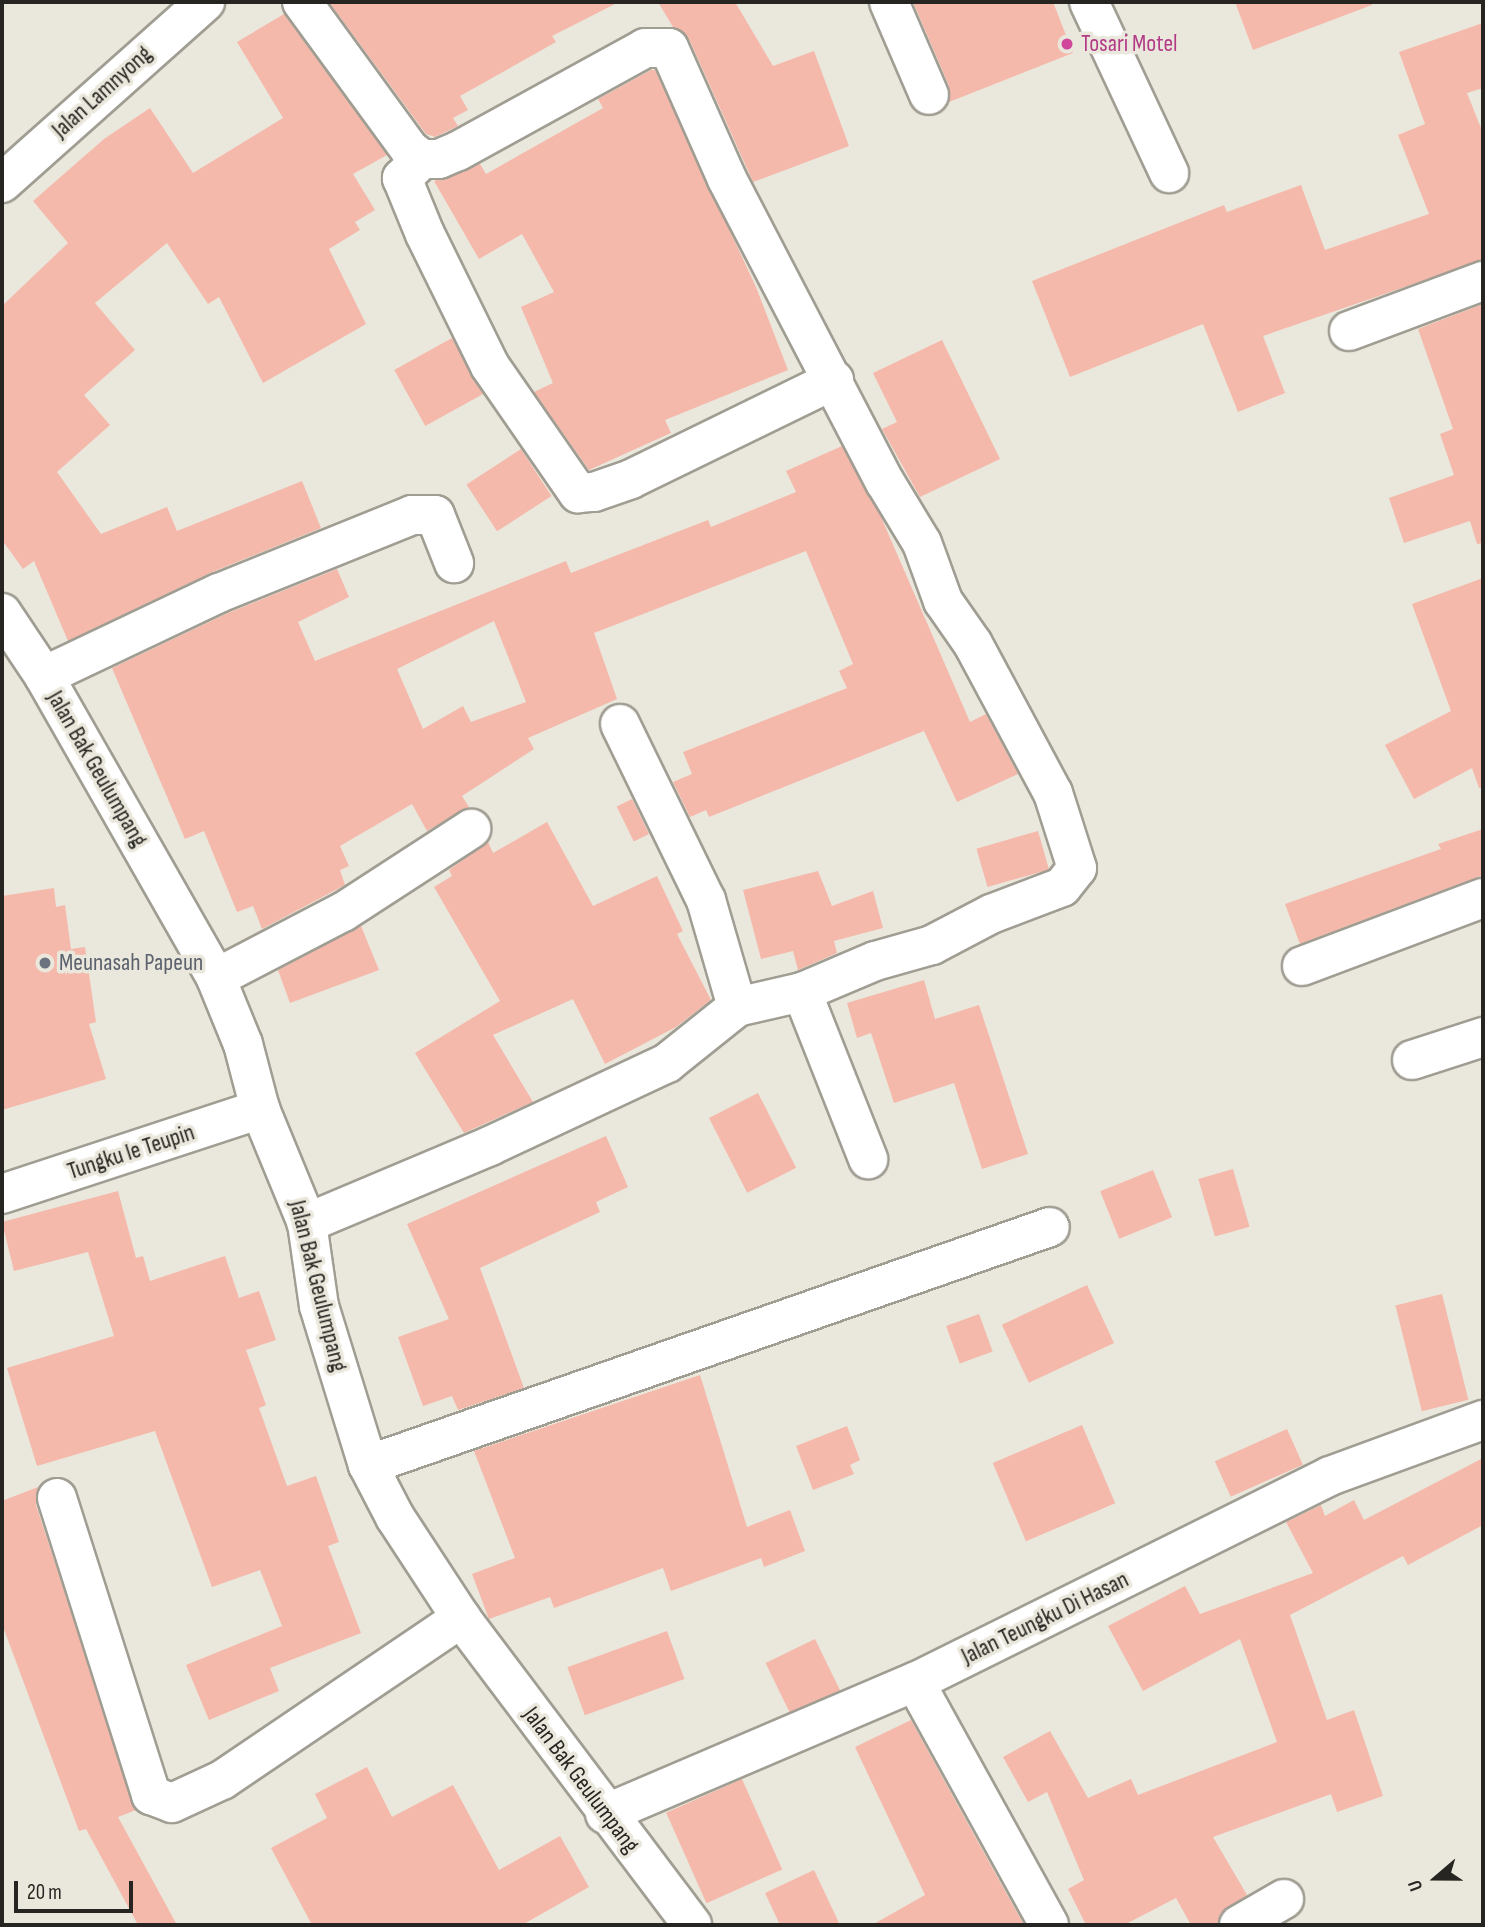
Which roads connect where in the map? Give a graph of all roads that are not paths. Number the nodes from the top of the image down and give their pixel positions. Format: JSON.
{"nodes":[{"id":1,"x":205,"y":2,"type":"edge"},
{"id":2,"x":302,"y":2,"type":"edge"},
{"id":3,"x":889,"y":2,"type":"edge"},
{"id":4,"x":1090,"y":2,"type":"edge"},
{"id":5,"x":929,"y":95,"type":"dead end"},
{"id":6,"x":422,"y":159,"type":"junction"},
{"id":7,"x":1169,"y":173,"type":"dead end"},
{"id":8,"x":2,"y":183,"type":"edge"},
{"id":9,"x":1483,"y":281,"type":"edge"},
{"id":10,"x":1349,"y":331,"type":"dead end"},
{"id":11,"x":834,"y":380,"type":"junction"},
{"id":12,"x":454,"y":563,"type":"dead end"},
{"id":13,"x":2,"y":612,"type":"edge"},
{"id":14,"x":44,"y":676,"type":"junction"},
{"id":15,"x":620,"y":724,"type":"dead end"},
{"id":16,"x":471,"y":830,"type":"dead end"},
{"id":17,"x":1483,"y":898,"type":"edge"},
{"id":18,"x":1302,"y":966,"type":"dead end"},
{"id":19,"x":216,"y":978,"type":"junction"},
{"id":20,"x":802,"y":992,"type":"junction"},
{"id":21,"x":737,"y":1007,"type":"junction"},
{"id":22,"x":1483,"y":1037,"type":"edge"},
{"id":23,"x":1412,"y":1060,"type":"dead end"},
{"id":24,"x":260,"y":1109,"type":"junction"},
{"id":25,"x":868,"y":1158,"type":"dead end"},
{"id":26,"x":2,"y":1194,"type":"edge"},
{"id":27,"x":307,"y":1223,"type":"junction"},
{"id":28,"x":1050,"y":1227,"type":"dead end"},
{"id":29,"x":1483,"y":1420,"type":"edge"},
{"id":30,"x":368,"y":1465,"type":"junction"},
{"id":31,"x":57,"y":1498,"type":"dead end"},
{"id":32,"x":461,"y":1618,"type":"junction"},
{"id":33,"x":915,"y":1682,"type":"junction"},
{"id":34,"x":605,"y":1814,"type":"junction"},
{"id":35,"x":1284,"y":1899,"type":"dead end"},
{"id":36,"x":692,"y":1925,"type":"edge"},
{"id":37,"x":1049,"y":1925,"type":"edge"},
{"id":38,"x":1239,"y":1925,"type":"edge"}],
"edges":[{"from":1,"to":8,"type":"street","name":"Jalan Lamnyong"},
{"from":2,"to":6,"type":"street"},
{"from":3,"to":5,"type":"street"},
{"from":4,"to":7,"type":"street"},
{"from":6,"to":11,"type":"street"},
{"from":6,"to":11,"type":"street"},
{"from":9,"to":10,"type":"street"},
{"from":11,"to":20,"type":"street"},
{"from":12,"to":14,"type":"street"},
{"from":13,"to":14,"type":"street","name":"Jalan Bak Geulumpang"},
{"from":14,"to":19,"type":"street","name":"Jalan Bak Geulumpang"},
{"from":15,"to":21,"type":"street"},
{"from":16,"to":19,"type":"street"},
{"from":17,"to":18,"type":"street"},
{"from":19,"to":24,"type":"street","name":"Jalan Bak Geulumpang"},
{"from":20,"to":21,"type":"street"},
{"from":20,"to":25,"type":"street"},
{"from":21,"to":27,"type":"street"},
{"from":22,"to":23,"type":"street"},
{"from":24,"to":26,"type":"street","name":"Tungku Ie Teupin"},
{"from":24,"to":27,"type":"street","name":"Jalan Bak Geulumpang"},
{"from":27,"to":30,"type":"street","name":"Jalan Bak Geulumpang"},
{"from":28,"to":30,"type":"street"},
{"from":29,"to":33,"type":"street","name":"Jalan Teungku Di Hasan"},
{"from":30,"to":32,"type":"street","name":"Jalan Bak Geulumpang"},
{"from":31,"to":32,"type":"street"},
{"from":32,"to":34,"type":"street","name":"Jalan Bak Geulumpang"},
{"from":33,"to":34,"type":"street","name":"Jalan Teungku Di Hasan"},
{"from":33,"to":37,"type":"street"},
{"from":34,"to":36,"type":"street","name":"Jalan Bak Geulumpang"},
{"from":35,"to":38,"type":"street"}]}
